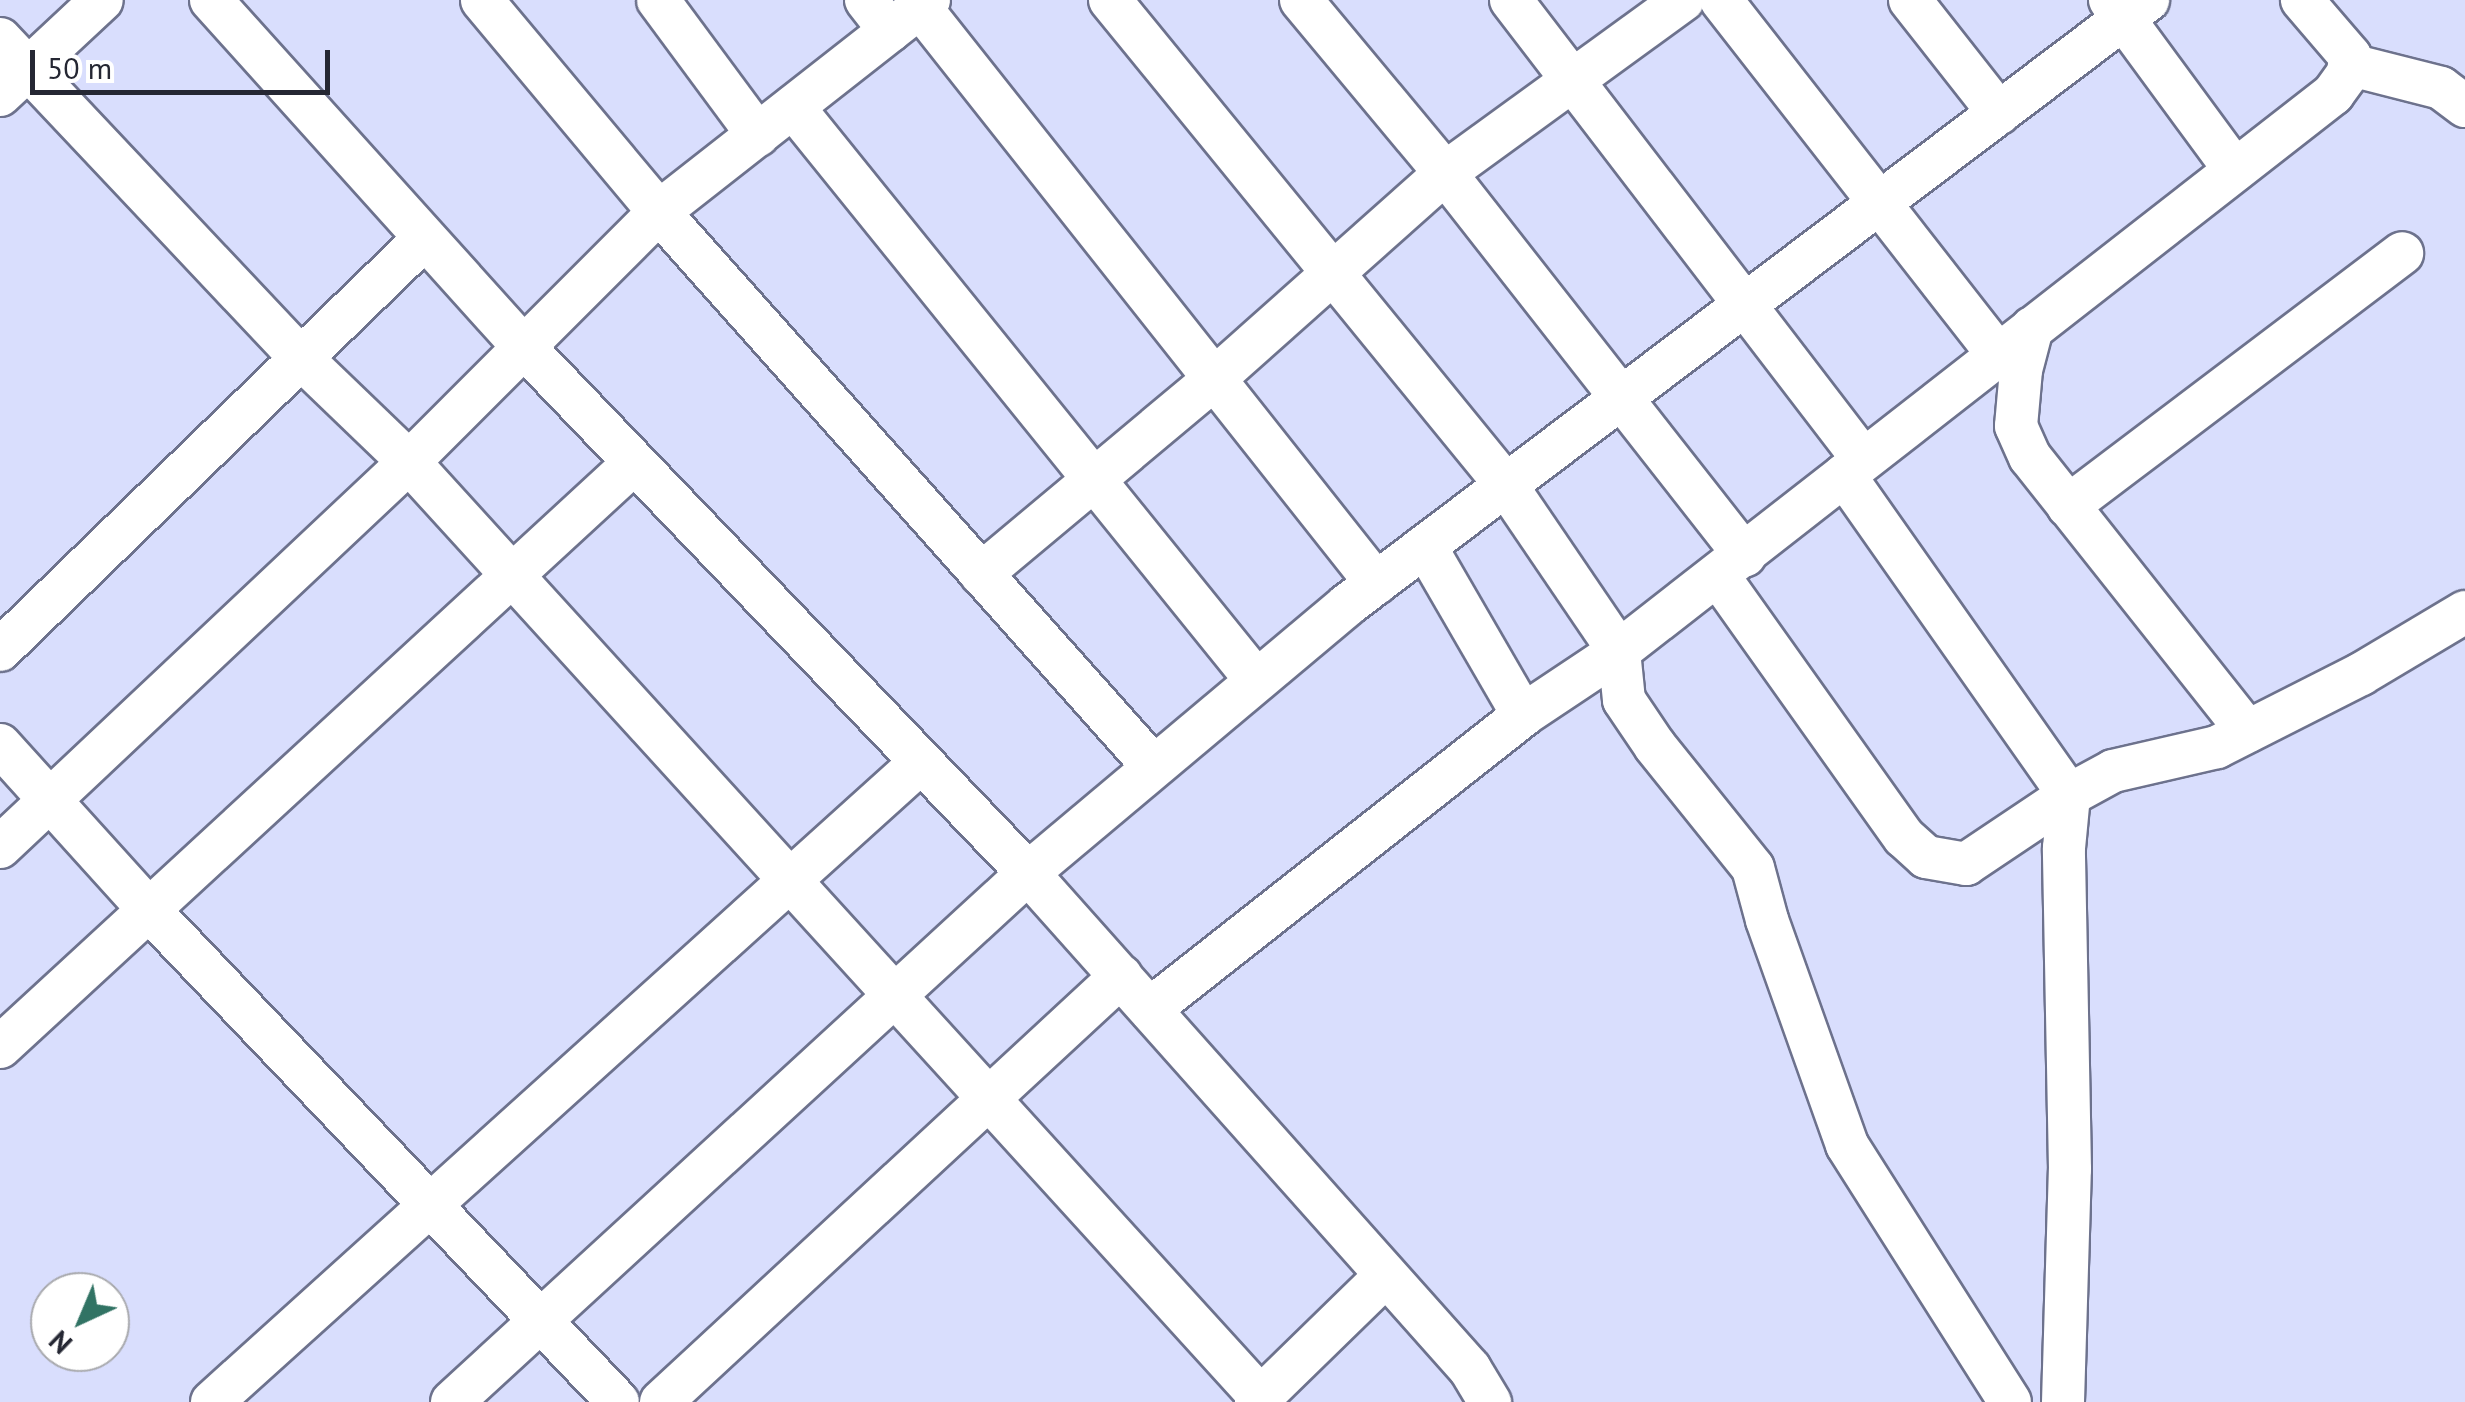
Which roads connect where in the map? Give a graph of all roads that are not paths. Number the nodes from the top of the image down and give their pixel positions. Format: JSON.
{"nodes":[{"id":1,"x":102,"y":0,"type":"edge"},
{"id":2,"x":211,"y":0,"type":"edge"},
{"id":3,"x":482,"y":0,"type":"edge"},
{"id":4,"x":658,"y":0,"type":"edge"},
{"id":5,"x":1110,"y":0,"type":"edge"},
{"id":6,"x":1301,"y":0,"type":"edge"},
{"id":7,"x":1511,"y":0,"type":"edge"},
{"id":8,"x":1682,"y":0,"type":"edge"},
{"id":9,"x":1721,"y":0,"type":"edge"},
{"id":10,"x":1910,"y":0,"type":"edge"},
{"id":11,"x":2302,"y":0,"type":"edge"},
{"id":12,"x":2127,"y":6,"type":"edge"},
{"id":13,"x":901,"y":10,"type":"edge"},
{"id":14,"x":2351,"y":65,"type":"junction"},
{"id":15,"x":10,"y":67,"type":"edge"},
{"id":16,"x":1574,"y":78,"type":"junction"},
{"id":17,"x":2465,"y":106,"type":"edge"},
{"id":18,"x":793,"y":107,"type":"junction"},
{"id":19,"x":1999,"y":113,"type":"junction"},
{"id":20,"x":758,"y":134,"type":"junction"},
{"id":21,"x":2235,"y":170,"type":"junction"},
{"id":22,"x":1445,"y":172,"type":"junction"},
{"id":23,"x":1878,"y":204,"type":"junction"},
{"id":24,"x":659,"y":212,"type":"junction"},
{"id":25,"x":424,"y":239,"type":"junction"},
{"id":26,"x":2402,"y":253,"type":"dead end"},
{"id":27,"x":1333,"y":274,"type":"junction"},
{"id":28,"x":1747,"y":303,"type":"junction"},
{"id":29,"x":2032,"y":328,"type":"junction"},
{"id":30,"x":523,"y":346,"type":"junction"},
{"id":31,"x":1998,"y":354,"type":"junction"},
{"id":32,"x":303,"y":360,"type":"junction"},
{"id":33,"x":1214,"y":379,"type":"junction"},
{"id":34,"x":1623,"y":397,"type":"junction"},
{"id":35,"x":409,"y":462,"type":"junction"},
{"id":36,"x":634,"y":463,"type":"junction"},
{"id":37,"x":1854,"y":467,"type":"junction"},
{"id":38,"x":1093,"y":478,"type":"junction"},
{"id":39,"x":1506,"y":485,"type":"junction"},
{"id":40,"x":2068,"y":506,"type":"junction"},
{"id":41,"x":1425,"y":546,"type":"junction"},
{"id":42,"x":1732,"y":566,"type":"junction"},
{"id":43,"x":980,"y":574,"type":"junction"},
{"id":44,"x":514,"y":576,"type":"junction"},
{"id":45,"x":1376,"y":584,"type":"junction"},
{"id":46,"x":2465,"y":612,"type":"edge"},
{"id":47,"x":0,"y":650,"type":"edge"},
{"id":48,"x":1619,"y":650,"type":"junction"},
{"id":49,"x":1256,"y":680,"type":"junction"},
{"id":50,"x":1524,"y":715,"type":"junction"},
{"id":51,"x":2247,"y":732,"type":"junction"},
{"id":52,"x":0,"y":744,"type":"edge"},
{"id":53,"x":921,"y":762,"type":"junction"},
{"id":54,"x":1152,"y":765,"type":"junction"},
{"id":55,"x":2069,"y":795,"type":"junction"},
{"id":56,"x":50,"y":799,"type":"junction"},
{"id":57,"x":0,"y":847,"type":"edge"},
{"id":58,"x":1028,"y":873,"type":"junction"},
{"id":59,"x":790,"y":878,"type":"junction"},
{"id":60,"x":150,"y":911,"type":"junction"},
{"id":61,"x":1121,"y":976,"type":"junction"},
{"id":62,"x":893,"y":996,"type":"junction"},
{"id":63,"x":1150,"y":1009,"type":"junction"},
{"id":64,"x":0,"y":1047,"type":"edge"},
{"id":65,"x":988,"y":1095,"type":"junction"},
{"id":66,"x":432,"y":1204,"type":"junction"},
{"id":67,"x":1384,"y":1277,"type":"junction"},
{"id":68,"x":542,"y":1323,"type":"junction"},
{"id":69,"x":1261,"y":1401,"type":"edge"},
{"id":70,"x":212,"y":1402,"type":"edge"},
{"id":71,"x":452,"y":1402,"type":"edge"},
{"id":72,"x":618,"y":1402,"type":"edge"},
{"id":73,"x":661,"y":1402,"type":"edge"},
{"id":74,"x":1490,"y":1402,"type":"edge"},
{"id":75,"x":2010,"y":1402,"type":"edge"},
{"id":76,"x":2063,"y":1402,"type":"edge"}],
"edges":[{"from":1,"to":15,"type":"street"},
{"from":2,"to":25,"type":"street"},
{"from":3,"to":24,"type":"street"},
{"from":4,"to":20,"type":"street"},
{"from":5,"to":27,"type":"street"},
{"from":6,"to":22,"type":"street"},
{"from":7,"to":16,"type":"street"},
{"from":8,"to":16,"type":"street"},
{"from":9,"to":23,"type":"street"},
{"from":10,"to":19,"type":"street"},
{"from":11,"to":14,"type":"street"},
{"from":12,"to":19,"type":"street"},
{"from":12,"to":21,"type":"street"},
{"from":13,"to":18,"type":"street"},
{"from":13,"to":33,"type":"street"},
{"from":14,"to":17,"type":"street"},
{"from":14,"to":21,"type":"street"},
{"from":15,"to":32,"type":"street"},
{"from":16,"to":22,"type":"street"},
{"from":16,"to":28,"type":"street"},
{"from":18,"to":20,"type":"street"},
{"from":18,"to":38,"type":"street"},
{"from":19,"to":23,"type":"street"},
{"from":20,"to":24,"type":"street"},
{"from":21,"to":29,"type":"street"},
{"from":22,"to":27,"type":"street"},
{"from":22,"to":34,"type":"street"},
{"from":23,"to":28,"type":"street"},
{"from":23,"to":31,"type":"street"},
{"from":24,"to":30,"type":"street"},
{"from":24,"to":43,"type":"street"},
{"from":25,"to":30,"type":"street"},
{"from":25,"to":32,"type":"street"},
{"from":26,"to":40,"type":"street"},
{"from":27,"to":33,"type":"street"},
{"from":27,"to":39,"type":"street"},
{"from":28,"to":34,"type":"street"},
{"from":28,"to":37,"type":"street"},
{"from":29,"to":31,"type":"street"},
{"from":29,"to":40,"type":"street"},
{"from":30,"to":35,"type":"street"},
{"from":30,"to":36,"type":"street"},
{"from":31,"to":37,"type":"street"},
{"from":32,"to":35,"type":"street"},
{"from":32,"to":47,"type":"street"},
{"from":33,"to":38,"type":"street"},
{"from":33,"to":45,"type":"street"},
{"from":34,"to":39,"type":"street"},
{"from":34,"to":42,"type":"street"},
{"from":35,"to":44,"type":"street"},
{"from":35,"to":56,"type":"street"},
{"from":36,"to":44,"type":"street"},
{"from":36,"to":53,"type":"street"},
{"from":37,"to":42,"type":"street"},
{"from":37,"to":55,"type":"street"},
{"from":38,"to":43,"type":"street"},
{"from":38,"to":49,"type":"street"},
{"from":39,"to":41,"type":"street"},
{"from":39,"to":48,"type":"street"},
{"from":40,"to":51,"type":"street"},
{"from":41,"to":45,"type":"street"},
{"from":41,"to":50,"type":"street"},
{"from":42,"to":48,"type":"street"},
{"from":42,"to":55,"type":"street"},
{"from":43,"to":54,"type":"street"},
{"from":44,"to":59,"type":"street"},
{"from":44,"to":60,"type":"street"},
{"from":45,"to":49,"type":"street"},
{"from":46,"to":51,"type":"street"},
{"from":48,"to":50,"type":"street"},
{"from":48,"to":75,"type":"street"},
{"from":49,"to":54,"type":"street"},
{"from":50,"to":63,"type":"street"},
{"from":51,"to":55,"type":"street"},
{"from":52,"to":56,"type":"street"},
{"from":53,"to":58,"type":"street"},
{"from":53,"to":59,"type":"street"},
{"from":54,"to":58,"type":"street"},
{"from":55,"to":76,"type":"street"},
{"from":56,"to":57,"type":"street"},
{"from":56,"to":60,"type":"street"},
{"from":58,"to":61,"type":"street"},
{"from":58,"to":62,"type":"street"},
{"from":59,"to":62,"type":"street"},
{"from":59,"to":66,"type":"street"},
{"from":60,"to":64,"type":"street"},
{"from":60,"to":66,"type":"street"},
{"from":61,"to":63,"type":"street"},
{"from":61,"to":65,"type":"street"},
{"from":62,"to":65,"type":"street"},
{"from":62,"to":68,"type":"street"},
{"from":63,"to":67,"type":"street"},
{"from":65,"to":69,"type":"street"},
{"from":65,"to":73,"type":"street"},
{"from":66,"to":68,"type":"street"},
{"from":66,"to":70,"type":"street"},
{"from":67,"to":69,"type":"street"},
{"from":67,"to":74,"type":"street"},
{"from":68,"to":71,"type":"street"},
{"from":68,"to":72,"type":"street"}]}
